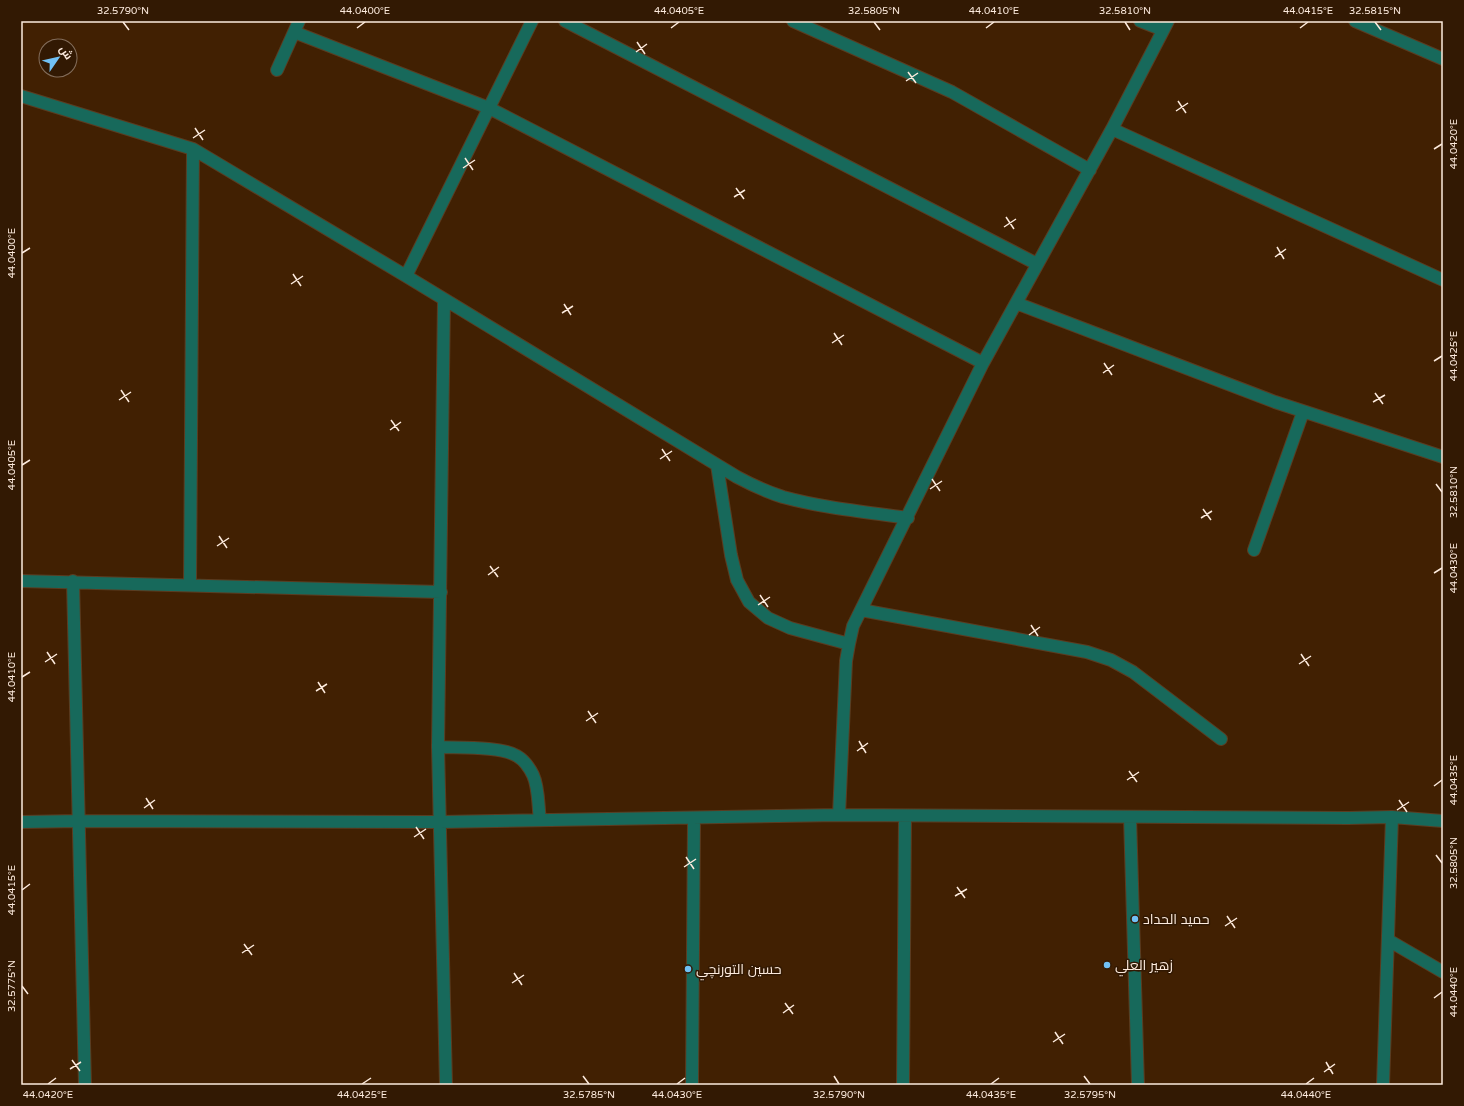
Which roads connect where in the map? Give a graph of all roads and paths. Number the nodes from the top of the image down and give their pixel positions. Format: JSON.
{"nodes":[{"id":1,"x":532,"y":21,"type":"edge"},
{"id":2,"x":565,"y":21,"type":"edge"},
{"id":3,"x":793,"y":21,"type":"edge"},
{"id":4,"x":1140,"y":21,"type":"edge"},
{"id":5,"x":1355,"y":21,"type":"edge"},
{"id":6,"x":297,"y":26,"type":"edge"},
{"id":7,"x":1166,"y":26,"type":"edge"},
{"id":8,"x":1443,"y":59,"type":"edge"},
{"id":9,"x":277,"y":70,"type":"dead end"},
{"id":10,"x":21,"y":96,"type":"edge"},
{"id":11,"x":489,"y":108,"type":"junction"},
{"id":12,"x":1112,"y":129,"type":"junction"},
{"id":13,"x":192,"y":149,"type":"junction"},
{"id":14,"x":1090,"y":170,"type":"junction"},
{"id":15,"x":1038,"y":264,"type":"junction"},
{"id":16,"x":406,"y":276,"type":"junction"},
{"id":17,"x":1443,"y":280,"type":"edge"},
{"id":18,"x":444,"y":300,"type":"junction"},
{"id":19,"x":1016,"y":303,"type":"junction"},
{"id":20,"x":983,"y":363,"type":"junction"},
{"id":21,"x":1304,"y":412,"type":"junction"},
{"id":22,"x":1443,"y":457,"type":"edge"},
{"id":23,"x":717,"y":465,"type":"junction"},
{"id":24,"x":908,"y":518,"type":"junction"},
{"id":25,"x":1254,"y":550,"type":"dead end"},
{"id":26,"x":21,"y":581,"type":"edge"},
{"id":27,"x":73,"y":582,"type":"junction"},
{"id":28,"x":190,"y":585,"type":"junction"},
{"id":29,"x":441,"y":592,"type":"junction"},
{"id":30,"x":861,"y":610,"type":"junction"},
{"id":31,"x":848,"y":644,"type":"junction"},
{"id":32,"x":1221,"y":739,"type":"dead end"},
{"id":33,"x":438,"y":747,"type":"junction"},
{"id":34,"x":839,"y":815,"type":"junction"},
{"id":35,"x":905,"y":816,"type":"junction"},
{"id":36,"x":1130,"y":817,"type":"junction"},
{"id":37,"x":1392,"y":817,"type":"junction"},
{"id":38,"x":694,"y":818,"type":"junction"},
{"id":39,"x":540,"y":820,"type":"junction"},
{"id":40,"x":79,"y":821,"type":"junction"},
{"id":41,"x":1443,"y":821,"type":"edge"},
{"id":42,"x":21,"y":822,"type":"edge"},
{"id":43,"x":440,"y":822,"type":"junction"},
{"id":44,"x":1388,"y":940,"type":"junction"},
{"id":45,"x":1443,"y":972,"type":"edge"},
{"id":46,"x":85,"y":1085,"type":"edge"},
{"id":47,"x":446,"y":1085,"type":"edge"},
{"id":48,"x":692,"y":1085,"type":"edge"},
{"id":49,"x":903,"y":1085,"type":"edge"},
{"id":50,"x":1138,"y":1085,"type":"edge"},
{"id":51,"x":1382,"y":1085,"type":"edge"}],
"edges":[{"from":1,"to":11,"type":"street"},
{"from":2,"to":15,"type":"street"},
{"from":3,"to":14,"type":"street"},
{"from":4,"to":7,"type":"street"},
{"from":5,"to":8,"type":"street"},
{"from":6,"to":9,"type":"street"},
{"from":6,"to":11,"type":"street"},
{"from":7,"to":12,"type":"street"},
{"from":10,"to":13,"type":"street"},
{"from":11,"to":16,"type":"street"},
{"from":11,"to":20,"type":"street"},
{"from":12,"to":14,"type":"street"},
{"from":12,"to":17,"type":"street"},
{"from":13,"to":16,"type":"street"},
{"from":13,"to":28,"type":"street"},
{"from":14,"to":15,"type":"street"},
{"from":15,"to":19,"type":"street"},
{"from":16,"to":18,"type":"street"},
{"from":18,"to":23,"type":"street"},
{"from":18,"to":29,"type":"street"},
{"from":19,"to":20,"type":"street"},
{"from":19,"to":21,"type":"street"},
{"from":20,"to":24,"type":"street"},
{"from":21,"to":22,"type":"street"},
{"from":21,"to":25,"type":"street"},
{"from":23,"to":24,"type":"street"},
{"from":23,"to":31,"type":"street"},
{"from":24,"to":30,"type":"street"},
{"from":26,"to":27,"type":"street"},
{"from":27,"to":28,"type":"street"},
{"from":27,"to":40,"type":"street"},
{"from":28,"to":29,"type":"street"},
{"from":29,"to":33,"type":"street"},
{"from":30,"to":31,"type":"street"},
{"from":30,"to":32,"type":"street"},
{"from":31,"to":34,"type":"street"},
{"from":33,"to":39,"type":"street"},
{"from":33,"to":43,"type":"street"},
{"from":34,"to":35,"type":"street"},
{"from":34,"to":38,"type":"street"},
{"from":35,"to":36,"type":"street"},
{"from":35,"to":49,"type":"street"},
{"from":36,"to":37,"type":"street"},
{"from":36,"to":50,"type":"street"},
{"from":37,"to":41,"type":"street"},
{"from":37,"to":44,"type":"street"},
{"from":38,"to":39,"type":"street"},
{"from":38,"to":48,"type":"street"},
{"from":39,"to":43,"type":"street"},
{"from":40,"to":42,"type":"street"},
{"from":40,"to":43,"type":"street"},
{"from":40,"to":46,"type":"street"},
{"from":43,"to":47,"type":"street"},
{"from":44,"to":45,"type":"street"},
{"from":44,"to":51,"type":"street"}]}
